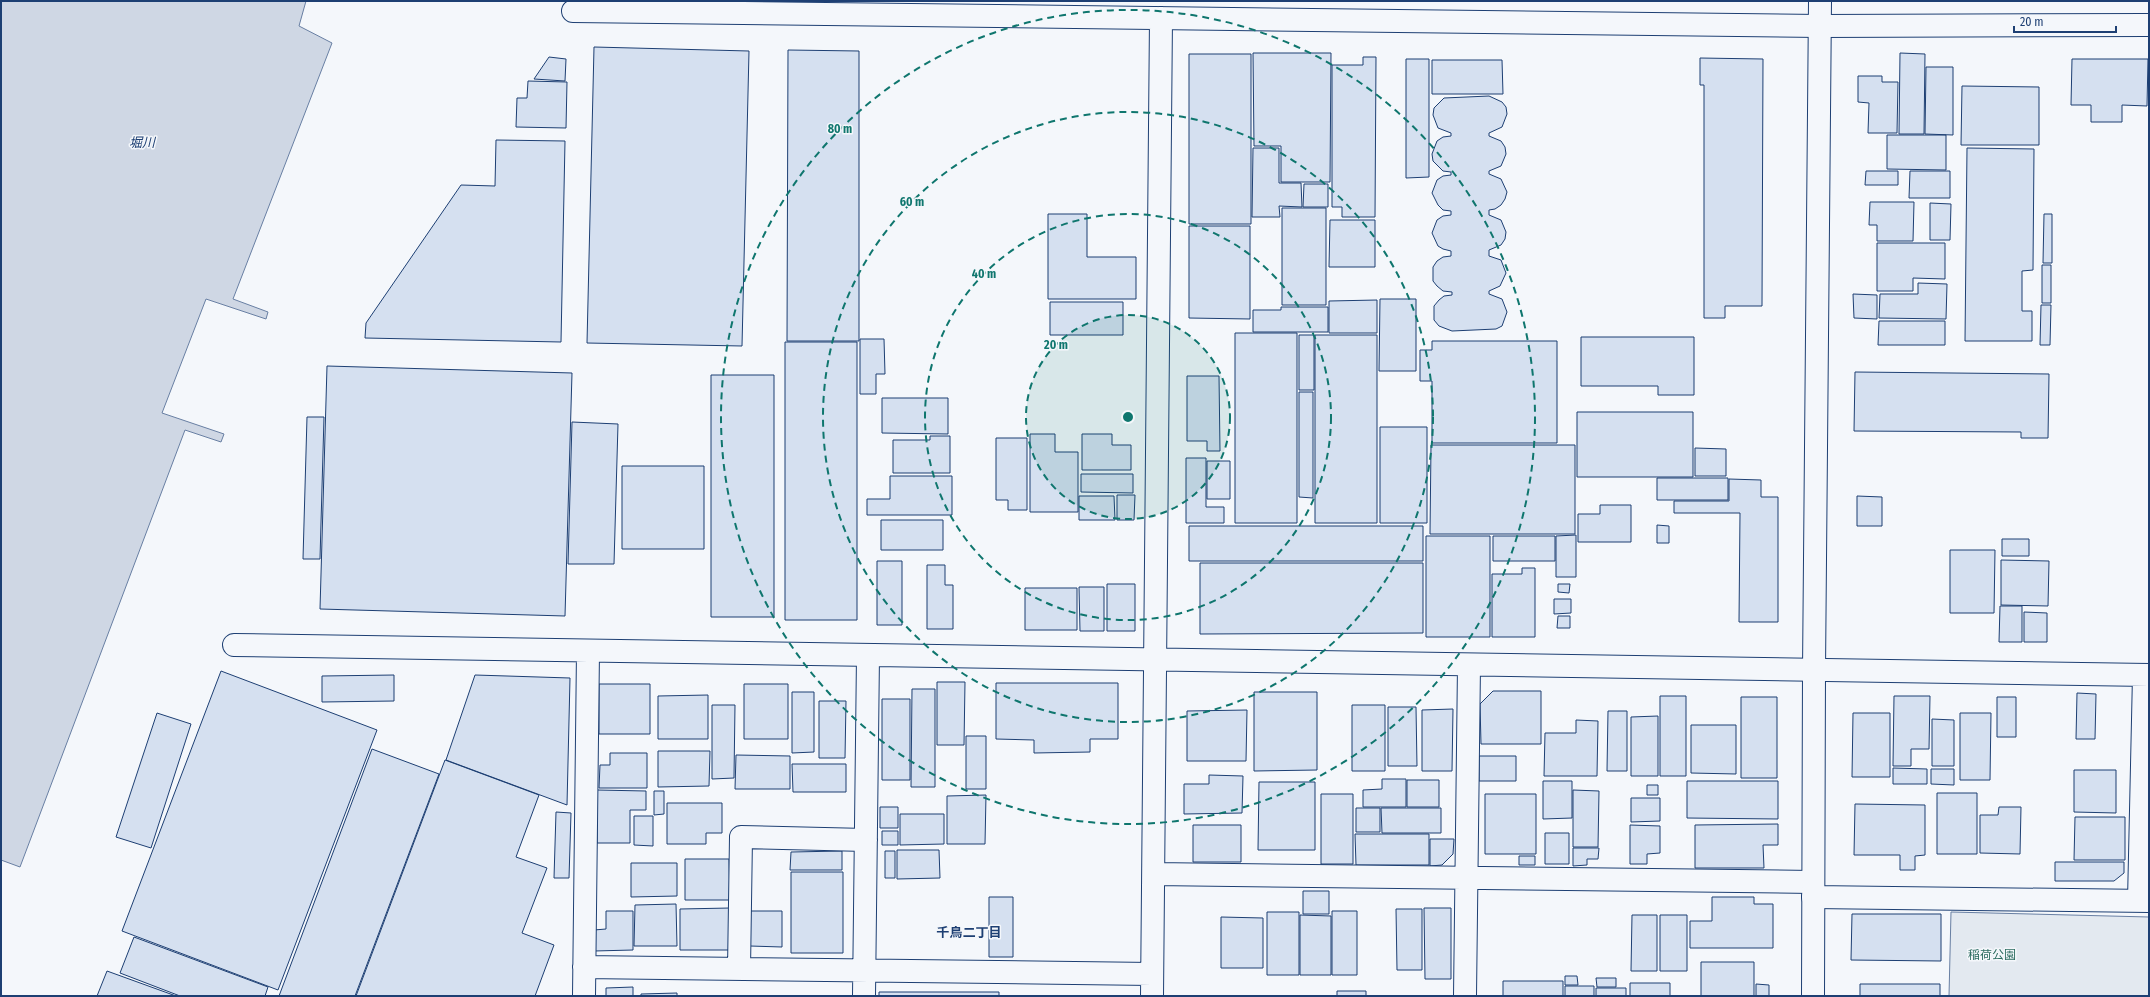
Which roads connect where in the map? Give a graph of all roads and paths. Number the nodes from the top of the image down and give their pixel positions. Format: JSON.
{"nodes":[{"id":1,"x":1820,"y":1,"type":"edge"},
{"id":2,"x":573,"y":11,"type":"dead end"},
{"id":3,"x":1161,"y":18,"type":"junction"},
{"id":4,"x":2149,"y":25,"type":"edge"},
{"id":5,"x":1820,"y":26,"type":"junction"},
{"id":6,"x":234,"y":645,"type":"dead end"},
{"id":7,"x":588,"y":651,"type":"junction"},
{"id":8,"x":868,"y":655,"type":"junction"},
{"id":9,"x":1156,"y":660,"type":"junction"},
{"id":10,"x":1469,"y":665,"type":"junction"},
{"id":11,"x":1814,"y":670,"type":"junction"},
{"id":12,"x":2146,"y":675,"type":"edge"},
{"id":13,"x":866,"y":840,"type":"junction"},
{"id":14,"x":1154,"y":874,"type":"junction"},
{"id":15,"x":1466,"y":877,"type":"junction"},
{"id":16,"x":1813,"y":889,"type":"junction"},
{"id":17,"x":2144,"y":901,"type":"edge"},
{"id":18,"x":584,"y":967,"type":"junction"},
{"id":19,"x":739,"y":969,"type":"junction"},
{"id":20,"x":864,"y":971,"type":"junction"},
{"id":21,"x":1152,"y":974,"type":"junction"},
{"id":22,"x":584,"y":996,"type":"edge"},
{"id":23,"x":864,"y":996,"type":"edge"},
{"id":24,"x":1152,"y":996,"type":"edge"},
{"id":25,"x":1465,"y":996,"type":"edge"},
{"id":26,"x":1813,"y":996,"type":"edge"}],
"edges":[{"from":1,"to":5,"type":"street"},
{"from":2,"to":3,"type":"street"},
{"from":3,"to":5,"type":"street"},
{"from":3,"to":9,"type":"street"},
{"from":4,"to":5,"type":"street"},
{"from":5,"to":11,"type":"street"},
{"from":6,"to":7,"type":"street"},
{"from":7,"to":8,"type":"street"},
{"from":7,"to":18,"type":"street"},
{"from":8,"to":9,"type":"street"},
{"from":8,"to":13,"type":"street"},
{"from":9,"to":10,"type":"street"},
{"from":9,"to":14,"type":"street"},
{"from":10,"to":11,"type":"street"},
{"from":10,"to":15,"type":"street"},
{"from":11,"to":12,"type":"street"},
{"from":11,"to":16,"type":"street"},
{"from":12,"to":17,"type":"street"},
{"from":13,"to":19,"type":"street"},
{"from":13,"to":20,"type":"street"},
{"from":14,"to":15,"type":"street"},
{"from":14,"to":21,"type":"street"},
{"from":15,"to":16,"type":"street"},
{"from":15,"to":25,"type":"street"},
{"from":16,"to":17,"type":"street"},
{"from":16,"to":26,"type":"street"},
{"from":18,"to":19,"type":"street"},
{"from":18,"to":22,"type":"street"},
{"from":19,"to":20,"type":"street"},
{"from":20,"to":21,"type":"street"},
{"from":20,"to":23,"type":"street"},
{"from":21,"to":24,"type":"street"}]}
